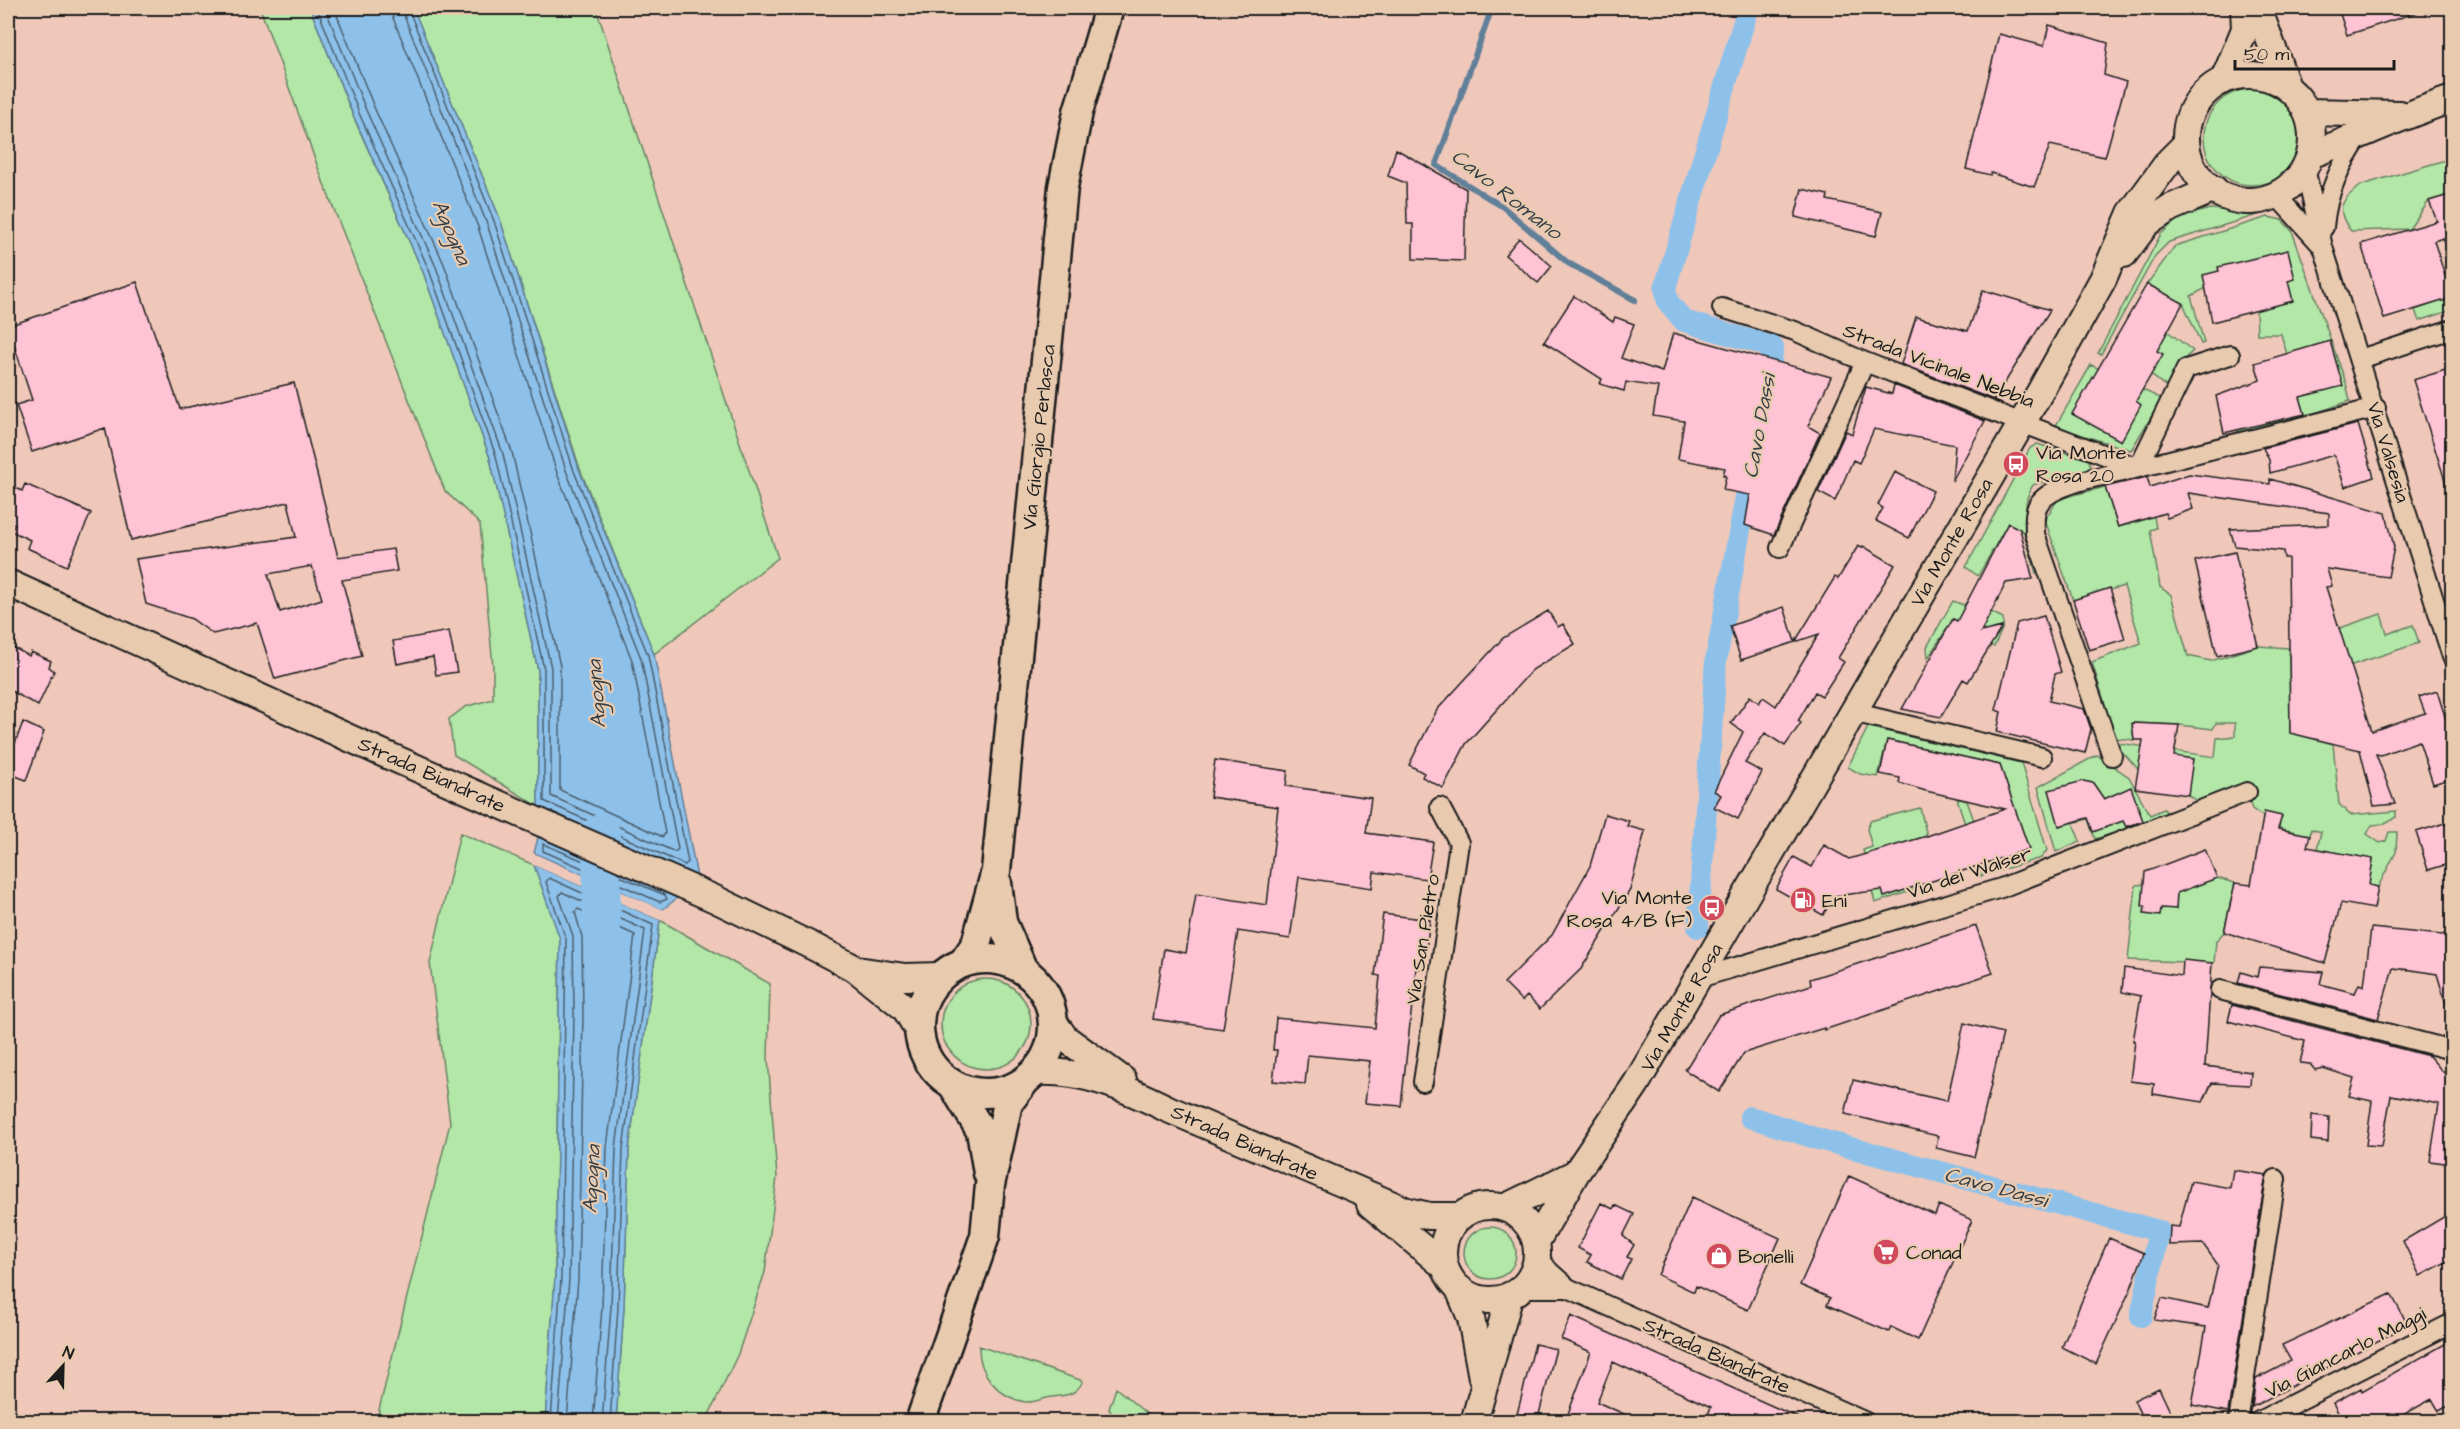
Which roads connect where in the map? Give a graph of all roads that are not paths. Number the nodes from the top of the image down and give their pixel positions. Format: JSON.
{"nodes":[{"id":1,"x":1109,"y":8,"type":"edge"},
{"id":2,"x":2244,"y":8,"type":"edge"},
{"id":3,"x":2259,"y":8,"type":"edge"},
{"id":4,"x":2224,"y":80,"type":"junction"},
{"id":5,"x":2287,"y":87,"type":"junction"},
{"id":6,"x":2452,"y":99,"type":"edge"},
{"id":7,"x":2307,"y":112,"type":"junction"},
{"id":8,"x":2408,"y":114,"type":"junction"},
{"id":9,"x":2360,"y":136,"type":"junction"},
{"id":10,"x":2186,"y":144,"type":"junction"},
{"id":11,"x":2308,"y":161,"type":"junction"},
{"id":12,"x":2214,"y":189,"type":"junction"},
{"id":13,"x":2277,"y":195,"type":"junction"},
{"id":14,"x":2323,"y":247,"type":"junction"},
{"id":15,"x":2103,"y":279,"type":"junction"},
{"id":16,"x":1722,"y":308,"type":"dead end"},
{"id":17,"x":2452,"y":329,"type":"edge"},
{"id":18,"x":2230,"y":355,"type":"dead end"},
{"id":19,"x":2360,"y":359,"type":"junction"},
{"id":20,"x":1865,"y":362,"type":"junction"},
{"id":21,"x":2376,"y":408,"type":"junction"},
{"id":22,"x":2022,"y":422,"type":"junction"},
{"id":23,"x":2138,"y":468,"type":"junction"},
{"id":24,"x":1780,"y":548,"type":"dead end"},
{"id":25,"x":8,"y":583,"type":"edge"},
{"id":26,"x":2452,"y":657,"type":"edge"},
{"id":27,"x":1852,"y":712,"type":"junction"},
{"id":28,"x":2112,"y":756,"type":"dead end"},
{"id":29,"x":2042,"y":757,"type":"dead end"},
{"id":30,"x":2247,"y":792,"type":"dead end"},
{"id":31,"x":1440,"y":807,"type":"dead end"},
{"id":32,"x":996,"y":871,"type":"junction"},
{"id":33,"x":856,"y":969,"type":"junction"},
{"id":34,"x":952,"y":969,"type":"junction"},
{"id":35,"x":1023,"y":970,"type":"junction"},
{"id":36,"x":1699,"y":978,"type":"junction"},
{"id":37,"x":2220,"y":990,"type":"dead end"},
{"id":38,"x":1053,"y":1021,"type":"junction"},
{"id":39,"x":918,"y":1030,"type":"junction"},
{"id":40,"x":2452,"y":1050,"type":"edge"},
{"id":41,"x":1031,"y":1076,"type":"junction"},
{"id":42,"x":1423,"y":1082,"type":"dead end"},
{"id":43,"x":953,"y":1085,"type":"junction"},
{"id":44,"x":1136,"y":1093,"type":"junction"},
{"id":45,"x":1576,"y":1173,"type":"junction"},
{"id":46,"x":2276,"y":1179,"type":"dead end"},
{"id":47,"x":990,"y":1185,"type":"junction"},
{"id":48,"x":1354,"y":1190,"type":"junction"},
{"id":49,"x":1504,"y":1208,"type":"junction"},
{"id":50,"x":1460,"y":1216,"type":"junction"},
{"id":51,"x":1536,"y":1249,"type":"junction"},
{"id":52,"x":1444,"y":1266,"type":"junction"},
{"id":53,"x":1568,"y":1288,"type":"junction"},
{"id":54,"x":1458,"y":1289,"type":"junction"},
{"id":55,"x":1516,"y":1292,"type":"junction"},
{"id":56,"x":2452,"y":1323,"type":"edge"},
{"id":57,"x":1483,"y":1382,"type":"junction"},
{"id":58,"x":920,"y":1422,"type":"edge"},
{"id":59,"x":1474,"y":1422,"type":"edge"},
{"id":60,"x":1866,"y":1422,"type":"edge"},
{"id":61,"x":2238,"y":1422,"type":"edge"},
{"id":62,"x":2257,"y":1422,"type":"edge"}],
"edges":[{"from":1,"to":32,"type":"main road","name":"Via Giorgio Perlasca"},
{"from":2,"to":4,"type":"main road"},
{"from":3,"to":5,"type":"main road"},
{"from":4,"to":5,"type":"main road"},
{"from":4,"to":10,"type":"main road"},
{"from":5,"to":7,"type":"main road"},
{"from":6,"to":8,"type":"main road"},
{"from":7,"to":8,"type":"main road"},
{"from":7,"to":11,"type":"main road"},
{"from":8,"to":9,"type":"main road"},
{"from":9,"to":11,"type":"main road"},
{"from":9,"to":14,"type":"street","name":"Via Valsesia"},
{"from":10,"to":12,"type":"main road"},
{"from":10,"to":15,"type":"main road","name":"Via Monte Rosa"},
{"from":11,"to":13,"type":"main road"},
{"from":11,"to":14,"type":"street","name":"Via Valsesia"},
{"from":12,"to":13,"type":"main road"},
{"from":12,"to":15,"type":"main road","name":"Via Monte Rosa"},
{"from":13,"to":14,"type":"street","name":"Via Valsesia"},
{"from":14,"to":19,"type":"street","name":"Via Valsesia"},
{"from":15,"to":22,"type":"main road","name":"Via Monte Rosa"},
{"from":16,"to":20,"type":"street","name":"Strada Vicinale Nebbia"},
{"from":17,"to":19,"type":"street"},
{"from":18,"to":23,"type":"street"},
{"from":19,"to":21,"type":"street","name":"Via Valsesia"},
{"from":20,"to":22,"type":"street","name":"Strada Vicinale Nebbia"},
{"from":20,"to":24,"type":"street"},
{"from":21,"to":23,"type":"street"},
{"from":21,"to":26,"type":"street","name":"Via Valsesia"},
{"from":22,"to":23,"type":"street","name":"Strada Vicinale Nebbia"},
{"from":22,"to":27,"type":"main road","name":"Via Monte Rosa"},
{"from":23,"to":28,"type":"street"},
{"from":25,"to":33,"type":"main road","name":"Strada Biandrate"},
{"from":27,"to":29,"type":"street"},
{"from":27,"to":36,"type":"main road","name":"Via Monte Rosa"},
{"from":30,"to":36,"type":"street","name":"Via dei Walser"},
{"from":31,"to":42,"type":"street","name":"Via San Pietro"},
{"from":32,"to":34,"type":"main road","name":"Via Giorgio Perlasca"},
{"from":32,"to":35,"type":"main road","name":"Via Giorgio Perlasca"},
{"from":33,"to":34,"type":"main road","name":"Strada Biandrate"},
{"from":33,"to":39,"type":"main road","name":"Strada Biandrate"},
{"from":34,"to":35,"type":"main road"},
{"from":34,"to":39,"type":"main road"},
{"from":35,"to":38,"type":"main road"},
{"from":36,"to":45,"type":"main road","name":"Via Monte Rosa"},
{"from":37,"to":40,"type":"street"},
{"from":38,"to":41,"type":"main road"},
{"from":38,"to":44,"type":"main road","name":"Strada Biandrate"},
{"from":39,"to":43,"type":"main road"},
{"from":41,"to":43,"type":"main road"},
{"from":41,"to":44,"type":"main road","name":"Strada Biandrate"},
{"from":41,"to":47,"type":"main road"},
{"from":43,"to":47,"type":"main road"},
{"from":44,"to":48,"type":"main road","name":"Strada Biandrate"},
{"from":45,"to":49,"type":"main road"},
{"from":45,"to":51,"type":"main road","name":"Via Monte Rosa"},
{"from":46,"to":61,"type":"street"},
{"from":47,"to":58,"type":"main road"},
{"from":48,"to":50,"type":"main road","name":"Strada Biandrate"},
{"from":48,"to":52,"type":"main road","name":"Strada Biandrate"},
{"from":49,"to":50,"type":"main road"},
{"from":49,"to":51,"type":"main road"},
{"from":50,"to":52,"type":"main road"},
{"from":51,"to":53,"type":"street","name":"Strada Biandrate"},
{"from":51,"to":55,"type":"main road"},
{"from":52,"to":54,"type":"main road"},
{"from":53,"to":55,"type":"street","name":"Strada Biandrate"},
{"from":53,"to":60,"type":"street","name":"Strada Biandrate"},
{"from":54,"to":55,"type":"main road"},
{"from":54,"to":57,"type":"main road"},
{"from":55,"to":57,"type":"main road"},
{"from":56,"to":62,"type":"street","name":"Via Giancarlo Maggi"},
{"from":57,"to":59,"type":"main road"}]}
